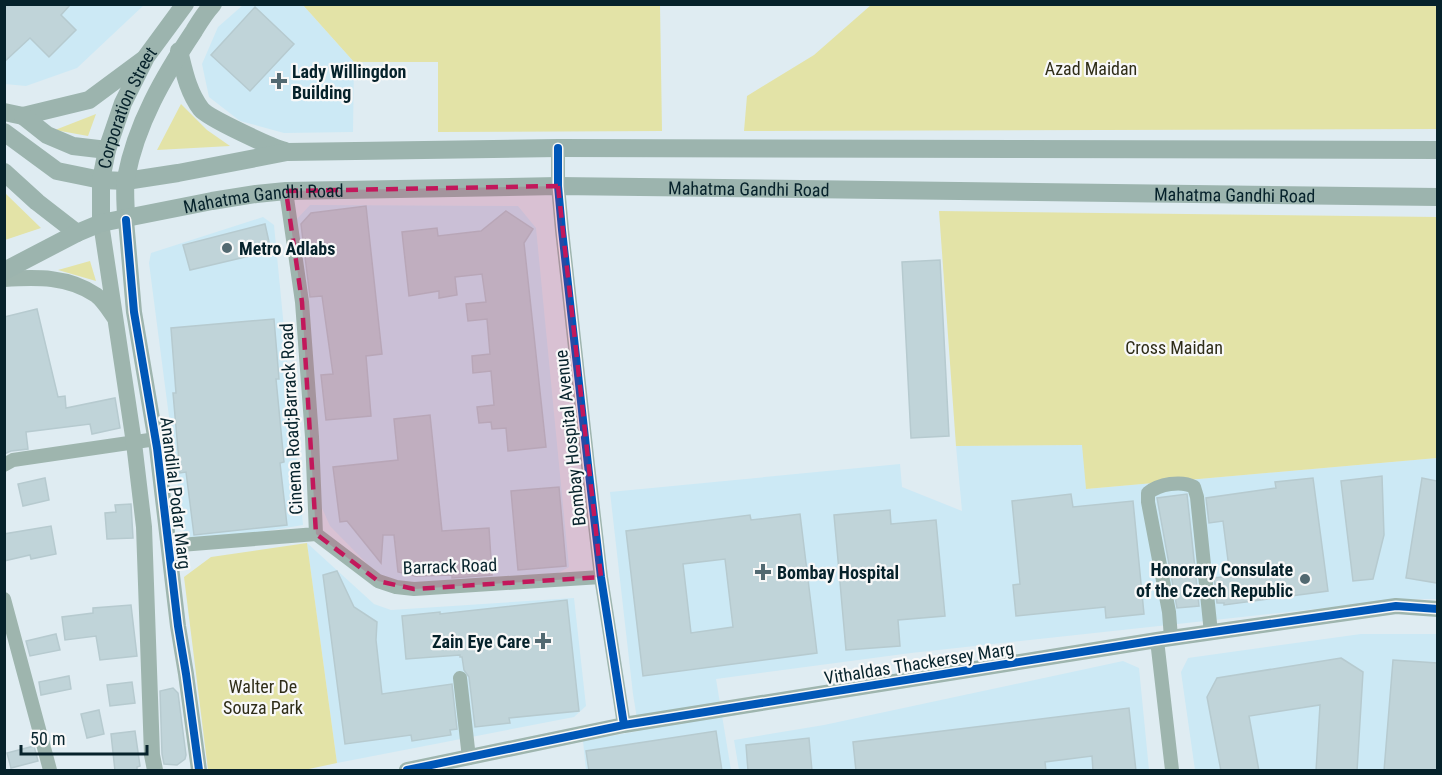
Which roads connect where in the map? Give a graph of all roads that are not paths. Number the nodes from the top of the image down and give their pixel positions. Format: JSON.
{"nodes":[{"id":1,"x":185,"y":4,"type":"edge"},
{"id":2,"x":213,"y":4,"type":"edge"},
{"id":3,"x":179,"y":51,"type":"junction"},
{"id":4,"x":146,"y":57,"type":"junction"},
{"id":5,"x":4,"y":112,"type":"edge"},
{"id":6,"x":23,"y":116,"type":"junction"},
{"id":7,"x":4,"y":132,"type":"edge"},
{"id":8,"x":558,"y":148,"type":"junction"},
{"id":9,"x":107,"y":150,"type":"junction"},
{"id":10,"x":1437,"y":150,"type":"edge"},
{"id":11,"x":287,"y":152,"type":"junction"},
{"id":12,"x":4,"y":172,"type":"edge"},
{"id":13,"x":100,"y":180,"type":"junction"},
{"id":14,"x":126,"y":181,"type":"junction"},
{"id":15,"x":558,"y":186,"type":"junction"},
{"id":16,"x":286,"y":191,"type":"junction"},
{"id":17,"x":1437,"y":196,"type":"edge"},
{"id":18,"x":126,"y":220,"type":"junction"},
{"id":19,"x":101,"y":224,"type":"junction"},
{"id":20,"x":77,"y":233,"type":"junction"},
{"id":21,"x":4,"y":271,"type":"edge"},
{"id":22,"x":4,"y":279,"type":"edge"},
{"id":23,"x":116,"y":321,"type":"junction"},
{"id":24,"x":156,"y":439,"type":"junction"},
{"id":25,"x":134,"y":443,"type":"junction"},
{"id":26,"x":4,"y":465,"type":"edge"},
{"id":27,"x":315,"y":534,"type":"junction"},
{"id":28,"x":168,"y":546,"type":"junction"},
{"id":29,"x":601,"y":577,"type":"junction"},
{"id":30,"x":4,"y":599,"type":"edge"},
{"id":31,"x":1437,"y":609,"type":"edge"},
{"id":32,"x":1211,"y":633,"type":"junction"},
{"id":33,"x":1164,"y":639,"type":"junction"},
{"id":34,"x":460,"y":678,"type":"dead end"},
{"id":35,"x":624,"y":725,"type":"junction"},
{"id":36,"x":469,"y":758,"type":"junction"},
{"id":37,"x":50,"y":771,"type":"edge"},
{"id":38,"x":155,"y":771,"type":"edge"},
{"id":39,"x":199,"y":771,"type":"edge"},
{"id":40,"x":408,"y":771,"type":"edge"},
{"id":41,"x":1172,"y":771,"type":"edge"}],
"edges":[{"from":1,"to":4,"type":"main road","name":"Corporation Street"},
{"from":2,"to":3,"type":"main road","name":"Corporation Street"},
{"from":3,"to":11,"type":"main road"},
{"from":3,"to":14,"type":"main road","name":"Corporation Street"},
{"from":4,"to":6,"type":"main road"},
{"from":4,"to":9,"type":"main road","name":"Corporation Street"},
{"from":5,"to":6,"type":"main road"},
{"from":6,"to":9,"type":"main road"},
{"from":7,"to":13,"type":"main road"},
{"from":8,"to":10,"type":"main road"},
{"from":8,"to":11,"type":"main road"},
{"from":8,"to":15,"type":"street","name":"Bombay Hospital Avenue"},
{"from":9,"to":13,"type":"main road","name":"Corporation Street"},
{"from":11,"to":14,"type":"main road"},
{"from":12,"to":20,"type":"main road"},
{"from":13,"to":14,"type":"main road"},
{"from":13,"to":19,"type":"main road","name":"Corporation Street"},
{"from":14,"to":18,"type":"main road","name":"Corporation Street"},
{"from":15,"to":16,"type":"main road","name":"Mahatma Gandhi Road"},
{"from":15,"to":17,"type":"main road","name":"Mahatma Gandhi Road"},
{"from":15,"to":29,"type":"street","name":"Bombay Hospital Avenue"},
{"from":16,"to":18,"type":"main road","name":"Mahatma Gandhi Road"},
{"from":16,"to":27,"type":"street","name":"Cinema Road;Barrack Road"},
{"from":18,"to":19,"type":"main road","name":"Mahatma Gandhi Road"},
{"from":18,"to":24,"type":"street","name":"Anandilal Podar Marg"},
{"from":19,"to":20,"type":"main road","name":"Mahatma Gandhi Road"},
{"from":19,"to":23,"type":"street","name":"Anandilal Podar Marg"},
{"from":20,"to":21,"type":"main road","name":"Mahatma Gandhi Road"},
{"from":22,"to":23,"type":"street"},
{"from":23,"to":25,"type":"street","name":"Anandilal Podar Marg"},
{"from":24,"to":25,"type":"street"},
{"from":24,"to":28,"type":"street","name":"Anandilal Podar Marg"},
{"from":25,"to":26,"type":"street"},
{"from":25,"to":38,"type":"street","name":"Anandilal Podar Marg"},
{"from":27,"to":28,"type":"street","name":"Cinema Road;Barrack Road"},
{"from":27,"to":29,"type":"street","name":"Barrack Road"},
{"from":28,"to":39,"type":"street","name":"Anandilal Podar Marg"},
{"from":29,"to":35,"type":"street","name":"Bombay Hospital Avenue"},
{"from":30,"to":37,"type":"street"},
{"from":31,"to":32,"type":"street","name":"Vithaldas Thackersey Marg"},
{"from":32,"to":33,"type":"street","name":"Vithaldas Thackersey Marg"},
{"from":32,"to":33,"type":"street"},
{"from":33,"to":35,"type":"street","name":"Vithaldas Thackersey Marg"},
{"from":33,"to":41,"type":"street"},
{"from":34,"to":36,"type":"street"},
{"from":35,"to":36,"type":"street","name":"Vithaldas Thackersey Marg"},
{"from":36,"to":40,"type":"street","name":"Vithaldas Thackersey Marg"}]}
